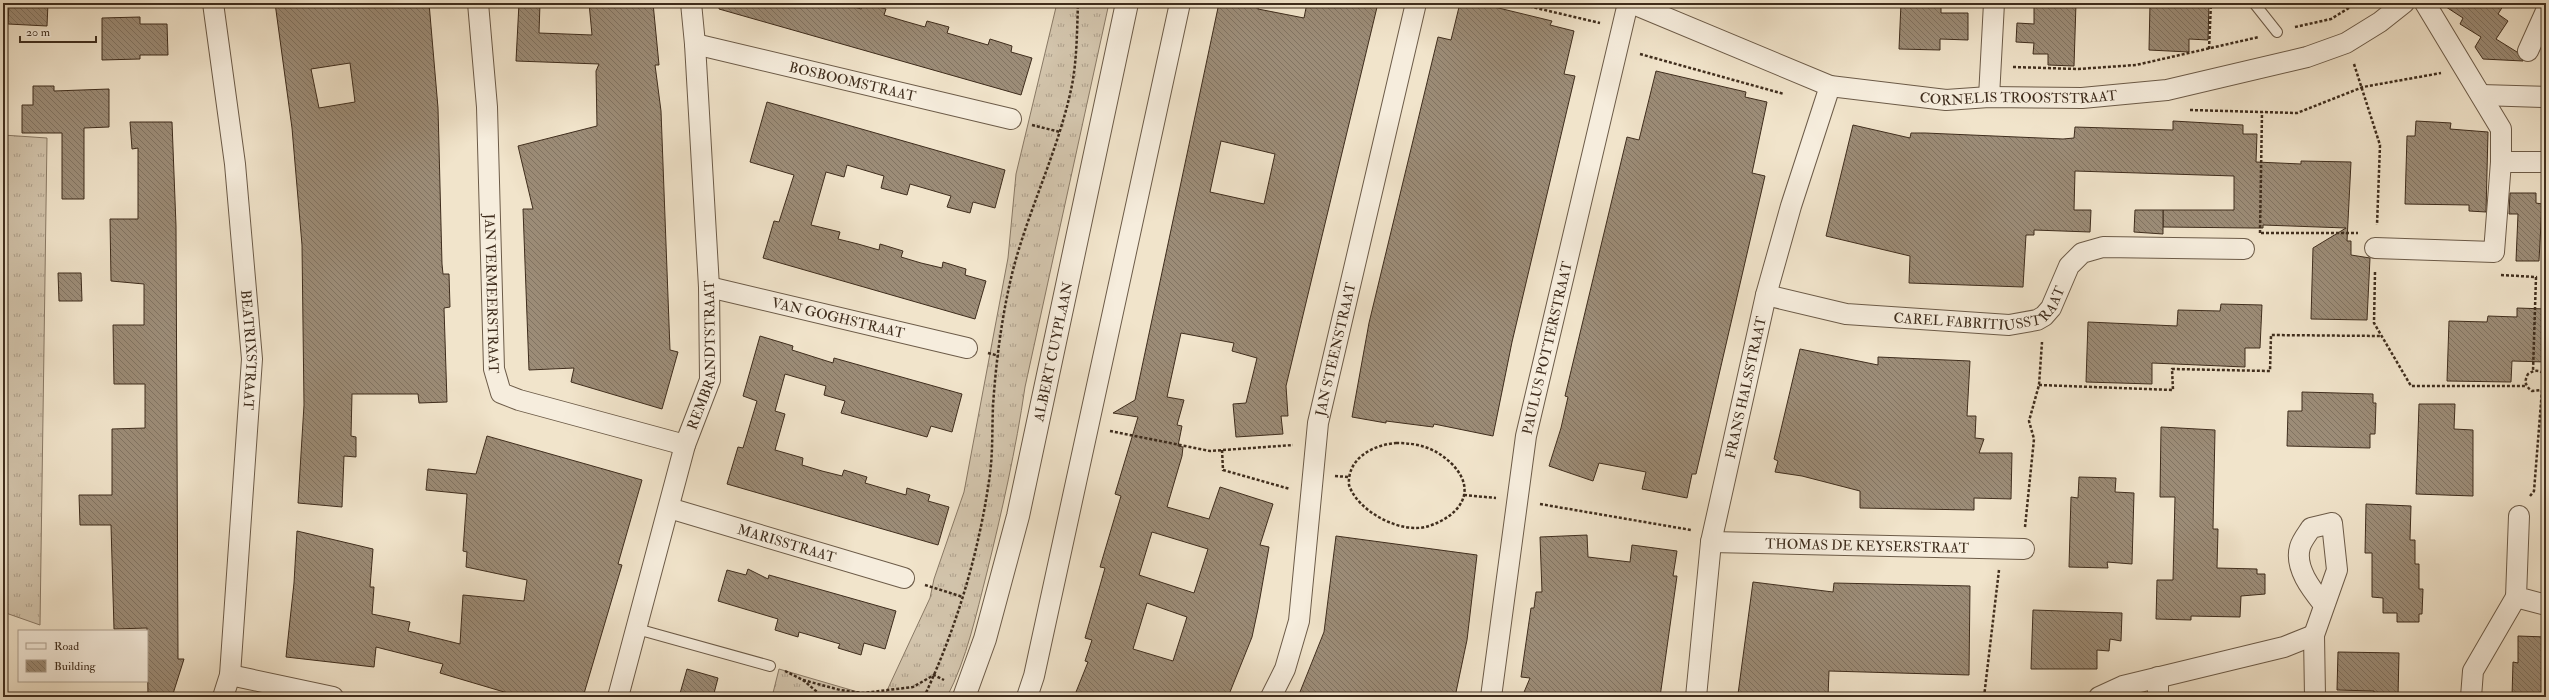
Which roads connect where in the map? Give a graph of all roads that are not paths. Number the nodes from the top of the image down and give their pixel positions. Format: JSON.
{"nodes":[{"id":1,"x":213,"y":3,"type":"edge"},
{"id":2,"x":478,"y":3,"type":"edge"},
{"id":3,"x":691,"y":3,"type":"edge"},
{"id":4,"x":1127,"y":3,"type":"edge"},
{"id":5,"x":1180,"y":3,"type":"edge"},
{"id":6,"x":1416,"y":3,"type":"edge"},
{"id":7,"x":1629,"y":3,"type":"edge"},
{"id":8,"x":1994,"y":3,"type":"edge"},
{"id":9,"x":2254,"y":3,"type":"edge"},
{"id":10,"x":2404,"y":3,"type":"edge"},
{"id":11,"x":2425,"y":3,"type":"edge"},
{"id":12,"x":2546,"y":11,"type":"edge"},
{"id":13,"x":2277,"y":32,"type":"road end"},
{"id":14,"x":695,"y":44,"type":"junction"},
{"id":15,"x":2528,"y":51,"type":"dead end"},
{"id":16,"x":1830,"y":86,"type":"junction"},
{"id":17,"x":2481,"y":94,"type":"junction"},
{"id":18,"x":1989,"y":97,"type":"junction"},
{"id":19,"x":2546,"y":97,"type":"edge"},
{"id":20,"x":1010,"y":119,"type":"road end"},
{"id":21,"x":2501,"y":162,"type":"junction"},
{"id":22,"x":2546,"y":162,"type":"edge"},
{"id":23,"x":2375,"y":248,"type":"dead end"},
{"id":24,"x":2244,"y":249,"type":"road end"},
{"id":25,"x":709,"y":287,"type":"junction"},
{"id":26,"x":1766,"y":295,"type":"junction"},
{"id":27,"x":967,"y":348,"type":"dead end"},
{"id":28,"x":685,"y":444,"type":"junction"},
{"id":29,"x":669,"y":508,"type":"junction"},
{"id":30,"x":2519,"y":516,"type":"road end"},
{"id":31,"x":1712,"y":538,"type":"junction"},
{"id":32,"x":2024,"y":549,"type":"road end"},
{"id":33,"x":904,"y":578,"type":"road end"},
{"id":34,"x":2516,"y":597,"type":"junction"},
{"id":35,"x":2324,"y":605,"type":"dead end"},
{"id":36,"x":2546,"y":605,"type":"edge"},
{"id":37,"x":637,"y":629,"type":"junction"},
{"id":38,"x":2314,"y":635,"type":"junction"},
{"id":39,"x":770,"y":666,"type":"road end"},
{"id":40,"x":230,"y":675,"type":"junction"},
{"id":41,"x":2158,"y":676,"type":"junction"},
{"id":42,"x":223,"y":697,"type":"edge"},
{"id":43,"x":333,"y":697,"type":"edge"},
{"id":44,"x":618,"y":697,"type":"edge"},
{"id":45,"x":964,"y":697,"type":"edge"},
{"id":46,"x":1027,"y":697,"type":"edge"},
{"id":47,"x":1271,"y":697,"type":"edge"},
{"id":48,"x":1491,"y":697,"type":"edge"},
{"id":49,"x":1696,"y":697,"type":"edge"},
{"id":50,"x":2099,"y":697,"type":"edge"},
{"id":51,"x":2158,"y":697,"type":"edge"},
{"id":52,"x":2315,"y":697,"type":"edge"},
{"id":53,"x":2471,"y":697,"type":"edge"}],
"edges":[{"from":1,"to":40,"type":"street","name":"BEATRIXSTRAAT"},
{"from":2,"to":28,"type":"street","name":"JAN VERMEERSTRAAT"},
{"from":3,"to":14,"type":"street","name":"REMBRANDTSTRAAT"},
{"from":4,"to":45,"type":"street","name":"ALBERT CUYPLAAN"},
{"from":5,"to":46,"type":"street"},
{"from":6,"to":47,"type":"street","name":"JAN STEENSTRAAT"},
{"from":7,"to":16,"type":"street","name":"CORNELIS TROOSTSTRAAT"},
{"from":7,"to":48,"type":"street","name":"PAULUS POTTERSTRAAT"},
{"from":8,"to":18,"type":"street"},
{"from":9,"to":13,"type":"lane"},
{"from":10,"to":18,"type":"street","name":"CORNELIS TROOSTSTRAAT"},
{"from":11,"to":17,"type":"street"},
{"from":12,"to":15,"type":"street"},
{"from":14,"to":20,"type":"street","name":"BOSBOOMSTRAAT"},
{"from":14,"to":25,"type":"street","name":"REMBRANDTSTRAAT"},
{"from":16,"to":18,"type":"street","name":"CORNELIS TROOSTSTRAAT"},
{"from":16,"to":26,"type":"street","name":"FRANS HALSSTRAAT"},
{"from":17,"to":19,"type":"street"},
{"from":17,"to":21,"type":"street"},
{"from":21,"to":22,"type":"street"},
{"from":21,"to":23,"type":"street"},
{"from":24,"to":26,"type":"street","name":"CAREL FABRITIUSSTRAAT"},
{"from":25,"to":27,"type":"street","name":"VAN GOGHSTRAAT"},
{"from":25,"to":28,"type":"street","name":"REMBRANDTSTRAAT"},
{"from":26,"to":31,"type":"street","name":"FRANS HALSSTRAAT"},
{"from":28,"to":29,"type":"street","name":"REMBRANDTSTRAAT"},
{"from":29,"to":33,"type":"street","name":"MARISSTRAAT"},
{"from":29,"to":37,"type":"street","name":"REMBRANDTSTRAAT"},
{"from":30,"to":34,"type":"street"},
{"from":31,"to":32,"type":"street","name":"THOMAS DE KEYSERSTRAAT"},
{"from":31,"to":49,"type":"street","name":"FRANS HALSSTRAAT"},
{"from":34,"to":36,"type":"street"},
{"from":34,"to":53,"type":"street"},
{"from":35,"to":38,"type":"street"},
{"from":37,"to":39,"type":"lane"},
{"from":37,"to":44,"type":"street","name":"REMBRANDTSTRAAT"},
{"from":38,"to":41,"type":"street"},
{"from":38,"to":52,"type":"street"},
{"from":40,"to":42,"type":"street","name":"BEATRIXSTRAAT"},
{"from":40,"to":43,"type":"street"},
{"from":41,"to":50,"type":"street"},
{"from":41,"to":51,"type":"street"}]}
